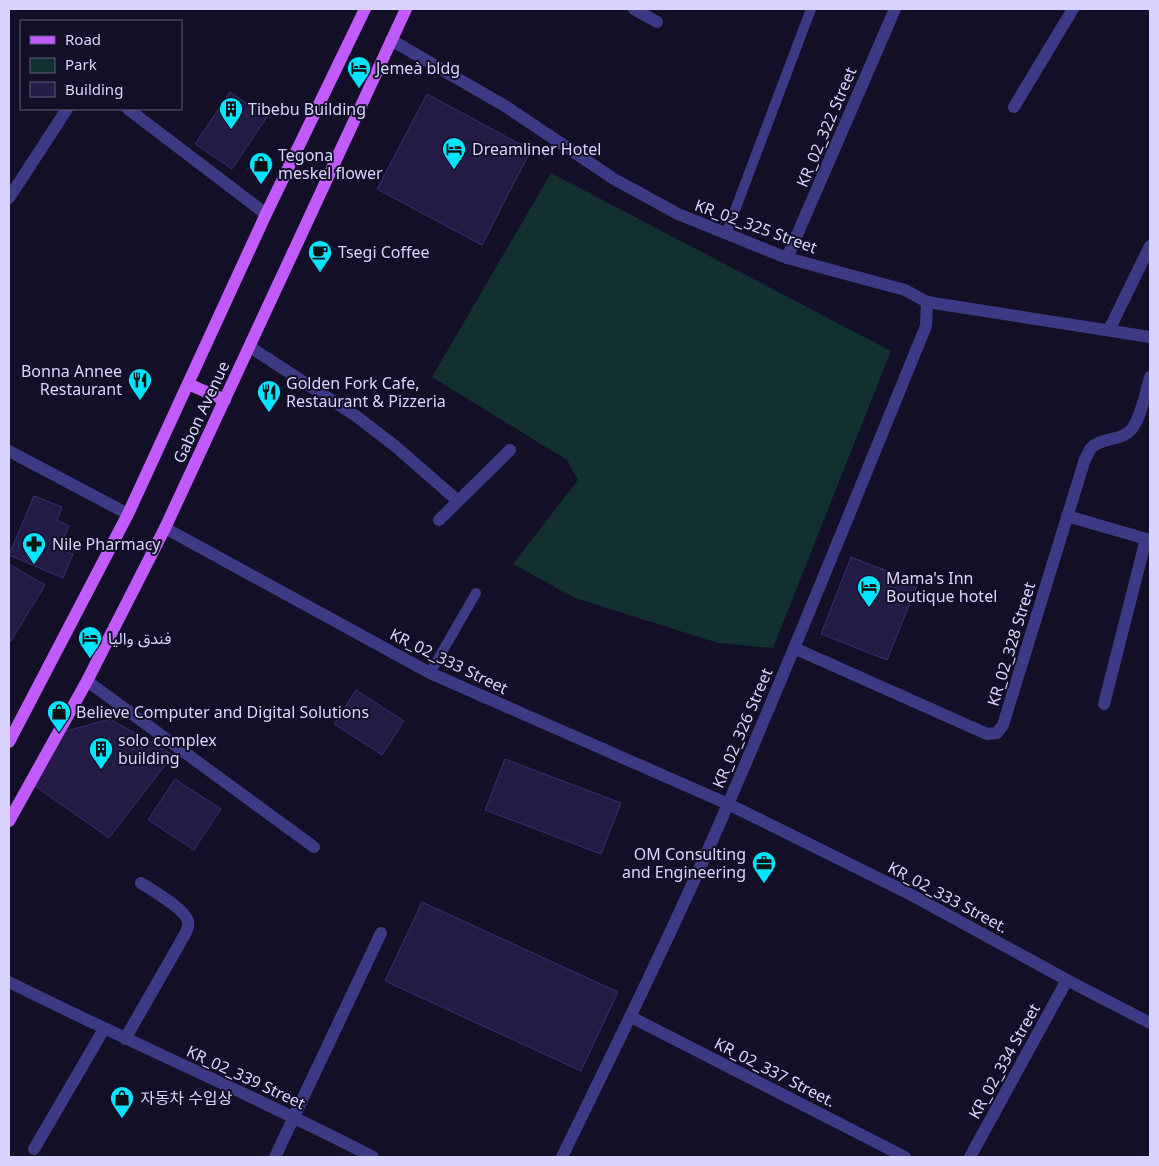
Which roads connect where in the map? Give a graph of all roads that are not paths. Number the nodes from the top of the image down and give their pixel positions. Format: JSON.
{"nodes":[{"id":1,"x":365,"y":9,"type":"edge"},
{"id":2,"x":406,"y":9,"type":"edge"},
{"id":3,"x":634,"y":9,"type":"edge"},
{"id":4,"x":811,"y":9,"type":"edge"},
{"id":5,"x":895,"y":9,"type":"edge"},
{"id":6,"x":1073,"y":9,"type":"edge"},
{"id":7,"x":657,"y":22,"type":"dead end"},
{"id":8,"x":391,"y":40,"type":"junction"},
{"id":9,"x":1014,"y":107,"type":"dead end"},
{"id":10,"x":66,"y":110,"type":"edge"},
{"id":11,"x":129,"y":110,"type":"edge"},
{"id":12,"x":9,"y":198,"type":"edge"},
{"id":13,"x":266,"y":214,"type":"junction"},
{"id":14,"x":726,"y":234,"type":"junction"},
{"id":15,"x":1150,"y":246,"type":"edge"},
{"id":16,"x":787,"y":258,"type":"junction"},
{"id":17,"x":927,"y":302,"type":"junction"},
{"id":18,"x":1109,"y":330,"type":"junction"},
{"id":19,"x":1150,"y":337,"type":"edge"},
{"id":20,"x":250,"y":347,"type":"junction"},
{"id":21,"x":1150,"y":377,"type":"edge"},
{"id":22,"x":188,"y":384,"type":"junction"},
{"id":23,"x":225,"y":400,"type":"junction"},
{"id":24,"x":510,"y":450,"type":"dead end"},
{"id":25,"x":9,"y":451,"type":"edge"},
{"id":26,"x":458,"y":502,"type":"junction"},
{"id":27,"x":128,"y":514,"type":"junction"},
{"id":28,"x":1067,"y":516,"type":"junction"},
{"id":29,"x":439,"y":520,"type":"dead end"},
{"id":30,"x":165,"y":528,"type":"junction"},
{"id":31,"x":1148,"y":540,"type":"edge"},
{"id":32,"x":476,"y":593,"type":"dead end"},
{"id":33,"x":794,"y":648,"type":"junction"},
{"id":34,"x":430,"y":673,"type":"junction"},
{"id":35,"x":87,"y":682,"type":"junction"},
{"id":36,"x":1104,"y":704,"type":"dead end"},
{"id":37,"x":10,"y":738,"type":"edge"},
{"id":38,"x":728,"y":804,"type":"junction"},
{"id":39,"x":9,"y":821,"type":"edge"},
{"id":40,"x":314,"y":847,"type":"dead end"},
{"id":41,"x":141,"y":883,"type":"dead end"},
{"id":42,"x":381,"y":933,"type":"dead end"},
{"id":43,"x":1067,"y":980,"type":"junction"},
{"id":44,"x":9,"y":982,"type":"edge"},
{"id":45,"x":631,"y":1017,"type":"junction"},
{"id":46,"x":1150,"y":1023,"type":"edge"},
{"id":47,"x":104,"y":1029,"type":"junction"},
{"id":48,"x":125,"y":1039,"type":"junction"},
{"id":49,"x":295,"y":1117,"type":"junction"},
{"id":50,"x":34,"y":1149,"type":"dead end"},
{"id":51,"x":275,"y":1157,"type":"edge"},
{"id":52,"x":373,"y":1157,"type":"edge"},
{"id":53,"x":562,"y":1157,"type":"edge"},
{"id":54,"x":905,"y":1157,"type":"edge"},
{"id":55,"x":970,"y":1157,"type":"edge"}],
"edges":[{"from":1,"to":13,"type":"main road","name":"Gabon Avenue"},
{"from":2,"to":8,"type":"main road","name":"Gabon Avenue"},
{"from":3,"to":7,"type":"street"},
{"from":4,"to":14,"type":"lane"},
{"from":5,"to":16,"type":"street","name":"KR_02_322 Street"},
{"from":6,"to":9,"type":"street"},
{"from":8,"to":14,"type":"street","name":"KR_02_325 Street"},
{"from":8,"to":20,"type":"main road","name":"Gabon Avenue"},
{"from":10,"to":12,"type":"street"},
{"from":11,"to":13,"type":"street"},
{"from":13,"to":22,"type":"main road","name":"Gabon Avenue"},
{"from":14,"to":16,"type":"street","name":"KR_02_325 Street"},
{"from":15,"to":18,"type":"street"},
{"from":16,"to":17,"type":"street","name":"KR_02_325 Street"},
{"from":17,"to":18,"type":"street","name":"KR_02_325 Street"},
{"from":17,"to":33,"type":"street","name":"KR_02_326 Street"},
{"from":18,"to":19,"type":"street","name":"KR_02_325 Street"},
{"from":20,"to":23,"type":"main road","name":"Gabon Avenue"},
{"from":20,"to":26,"type":"street"},
{"from":21,"to":28,"type":"street","name":"KR_02_328 Street"},
{"from":22,"to":23,"type":"main road"},
{"from":22,"to":27,"type":"main road","name":"Gabon Avenue"},
{"from":23,"to":30,"type":"main road","name":"Gabon Avenue"},
{"from":24,"to":26,"type":"street"},
{"from":25,"to":27,"type":"street"},
{"from":26,"to":29,"type":"street"},
{"from":27,"to":37,"type":"main road","name":"Gabon Avenue"},
{"from":28,"to":31,"type":"street"},
{"from":28,"to":33,"type":"street","name":"KR_02_328 Street"},
{"from":30,"to":34,"type":"street","name":"KR_02_333 Street"},
{"from":30,"to":35,"type":"main road","name":"Gabon Avenue"},
{"from":31,"to":36,"type":"street"},
{"from":32,"to":34,"type":"lane"},
{"from":33,"to":38,"type":"street","name":"KR_02_326 Street"},
{"from":34,"to":38,"type":"street","name":"KR_02_333 Street"},
{"from":35,"to":39,"type":"main road","name":"Gabon Avenue"},
{"from":35,"to":40,"type":"street"},
{"from":38,"to":43,"type":"street","name":"KR_02_333 Street."},
{"from":38,"to":45,"type":"street","name":"KR_02_326 Street"},
{"from":41,"to":48,"type":"street"},
{"from":42,"to":49,"type":"street"},
{"from":43,"to":46,"type":"street","name":"KR_02_333 Street."},
{"from":43,"to":55,"type":"street","name":"KR_02_334 Street"},
{"from":44,"to":47,"type":"street","name":"KR_02_339 Street"},
{"from":45,"to":53,"type":"street","name":"KR_02_326 Street"},
{"from":45,"to":54,"type":"street","name":"KR_02_337 Street."},
{"from":47,"to":48,"type":"street","name":"KR_02_339 Street"},
{"from":47,"to":50,"type":"street"},
{"from":48,"to":49,"type":"street","name":"KR_02_339 Street"},
{"from":49,"to":51,"type":"street"},
{"from":49,"to":52,"type":"street","name":"KR_02_339 Street"}]}
